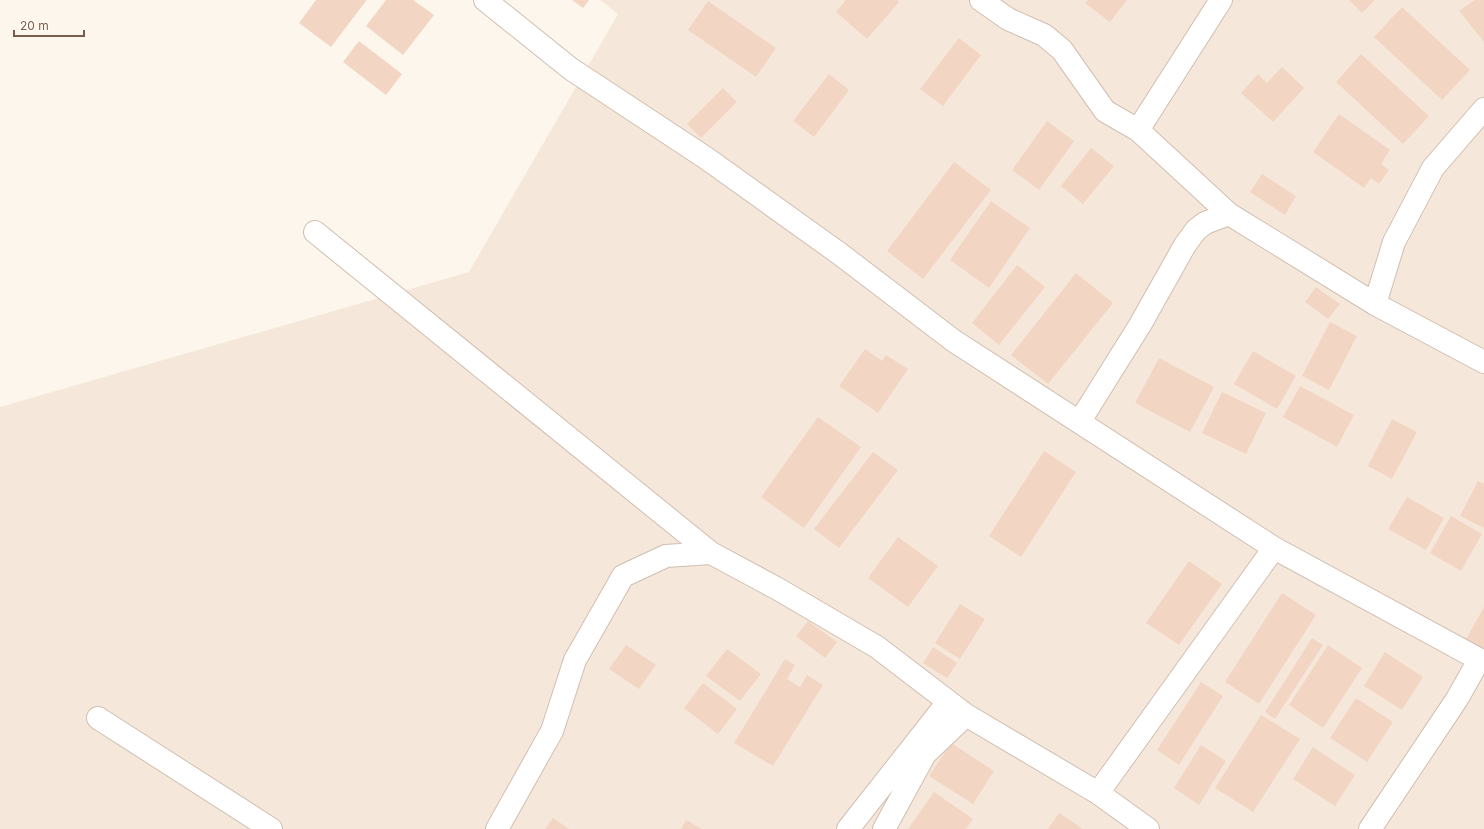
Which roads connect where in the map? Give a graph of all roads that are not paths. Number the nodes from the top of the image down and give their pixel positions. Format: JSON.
{"nodes":[{"id":1,"x":485,"y":0,"type":"edge"},
{"id":2,"x":982,"y":0,"type":"edge"},
{"id":3,"x":1221,"y":0,"type":"edge"},
{"id":4,"x":1484,"y":110,"type":"edge"},
{"id":5,"x":1138,"y":130,"type":"junction"},
{"id":6,"x":1229,"y":214,"type":"junction"},
{"id":7,"x":315,"y":232,"type":"dead end"},
{"id":8,"x":1375,"y":304,"type":"junction"},
{"id":9,"x":1484,"y":362,"type":"edge"},
{"id":10,"x":1080,"y":421,"type":"junction"},
{"id":11,"x":1274,"y":548,"type":"junction"},
{"id":12,"x":711,"y":553,"type":"junction"},
{"id":13,"x":1482,"y":661,"type":"edge"},
{"id":14,"x":948,"y":702,"type":"junction"},
{"id":15,"x":966,"y":715,"type":"junction"},
{"id":16,"x":98,"y":718,"type":"dead end"},
{"id":17,"x":1098,"y":793,"type":"junction"},
{"id":18,"x":271,"y":829,"type":"edge"},
{"id":19,"x":497,"y":829,"type":"edge"},
{"id":20,"x":848,"y":829,"type":"edge"},
{"id":21,"x":884,"y":829,"type":"edge"},
{"id":22,"x":1148,"y":829,"type":"edge"},
{"id":23,"x":1370,"y":829,"type":"edge"}],
"edges":[{"from":1,"to":10,"type":"street"},
{"from":2,"to":5,"type":"street"},
{"from":3,"to":5,"type":"street"},
{"from":4,"to":8,"type":"street"},
{"from":5,"to":6,"type":"street"},
{"from":6,"to":8,"type":"street"},
{"from":6,"to":10,"type":"street"},
{"from":7,"to":12,"type":"street"},
{"from":8,"to":9,"type":"street"},
{"from":10,"to":11,"type":"street"},
{"from":11,"to":13,"type":"street"},
{"from":11,"to":17,"type":"street"},
{"from":12,"to":14,"type":"street"},
{"from":12,"to":19,"type":"street"},
{"from":13,"to":23,"type":"street"},
{"from":14,"to":15,"type":"street"},
{"from":14,"to":20,"type":"street"},
{"from":15,"to":17,"type":"street"},
{"from":15,"to":21,"type":"street"},
{"from":16,"to":18,"type":"street"},
{"from":17,"to":22,"type":"street"}]}
